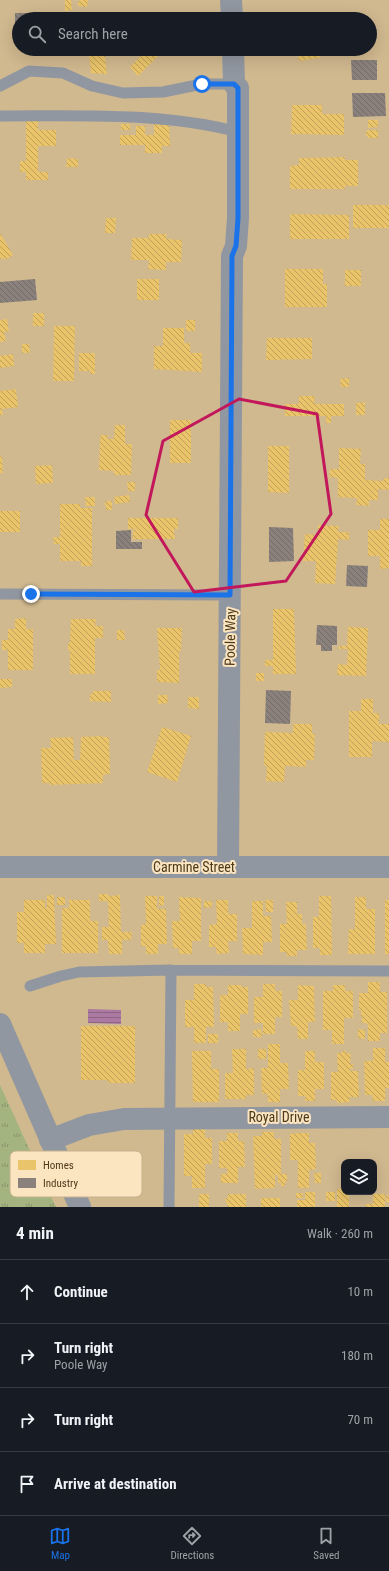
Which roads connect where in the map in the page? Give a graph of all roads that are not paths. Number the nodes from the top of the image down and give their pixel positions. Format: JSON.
{"nodes":[{"id":1,"x":231,"y":0,"type":"edge"},
{"id":2,"x":232,"y":12,"type":"edge"},
{"id":3,"x":233,"y":56,"type":"edge"},
{"id":4,"x":234,"y":84,"type":"junction"},
{"id":5,"x":0,"y":86,"type":"edge"},
{"id":6,"x":0,"y":116,"type":"edge"},
{"id":7,"x":238,"y":132,"type":"junction"},
{"id":8,"x":0,"y":594,"type":"edge"},
{"id":9,"x":230,"y":595,"type":"junction"},
{"id":10,"x":0,"y":867,"type":"edge"},
{"id":11,"x":228,"y":867,"type":"junction"},
{"id":12,"x":389,"y":867,"type":"edge"},
{"id":13,"x":171,"y":970,"type":"junction"},
{"id":14,"x":389,"y":971,"type":"edge"},
{"id":15,"x":30,"y":986,"type":"dead end"},
{"id":16,"x":0,"y":1024,"type":"edge"},
{"id":17,"x":170,"y":1117,"type":"junction"},
{"id":18,"x":389,"y":1117,"type":"edge"},
{"id":19,"x":50,"y":1140,"type":"junction"},
{"id":20,"x":55,"y":1151,"type":"edge"},
{"id":21,"x":76,"y":1197,"type":"edge"},
{"id":22,"x":80,"y":1207,"type":"edge"},
{"id":23,"x":169,"y":1207,"type":"edge"}],
"edges":[{"from":1,"to":2,"type":"street"},
{"from":3,"to":4,"type":"street","name":"Poole Way"},
{"from":4,"to":5,"type":"lane"},
{"from":4,"to":7,"type":"street","name":"Poole Way"},
{"from":6,"to":7,"type":"lane"},
{"from":7,"to":9,"type":"street","name":"Poole Way"},
{"from":8,"to":9,"type":"lane"},
{"from":9,"to":11,"type":"street","name":"Poole Way"},
{"from":10,"to":11,"type":"street","name":"Carmine Street"},
{"from":11,"to":12,"type":"street","name":"Carmine Street"},
{"from":13,"to":14,"type":"lane"},
{"from":13,"to":15,"type":"lane"},
{"from":13,"to":17,"type":"lane"},
{"from":16,"to":19,"type":"street"},
{"from":17,"to":18,"type":"street","name":"Royal Drive"},
{"from":17,"to":19,"type":"street","name":"Royal Drive"},
{"from":17,"to":23,"type":"lane"},
{"from":19,"to":20,"type":"street"},
{"from":21,"to":22,"type":"street"}]}
